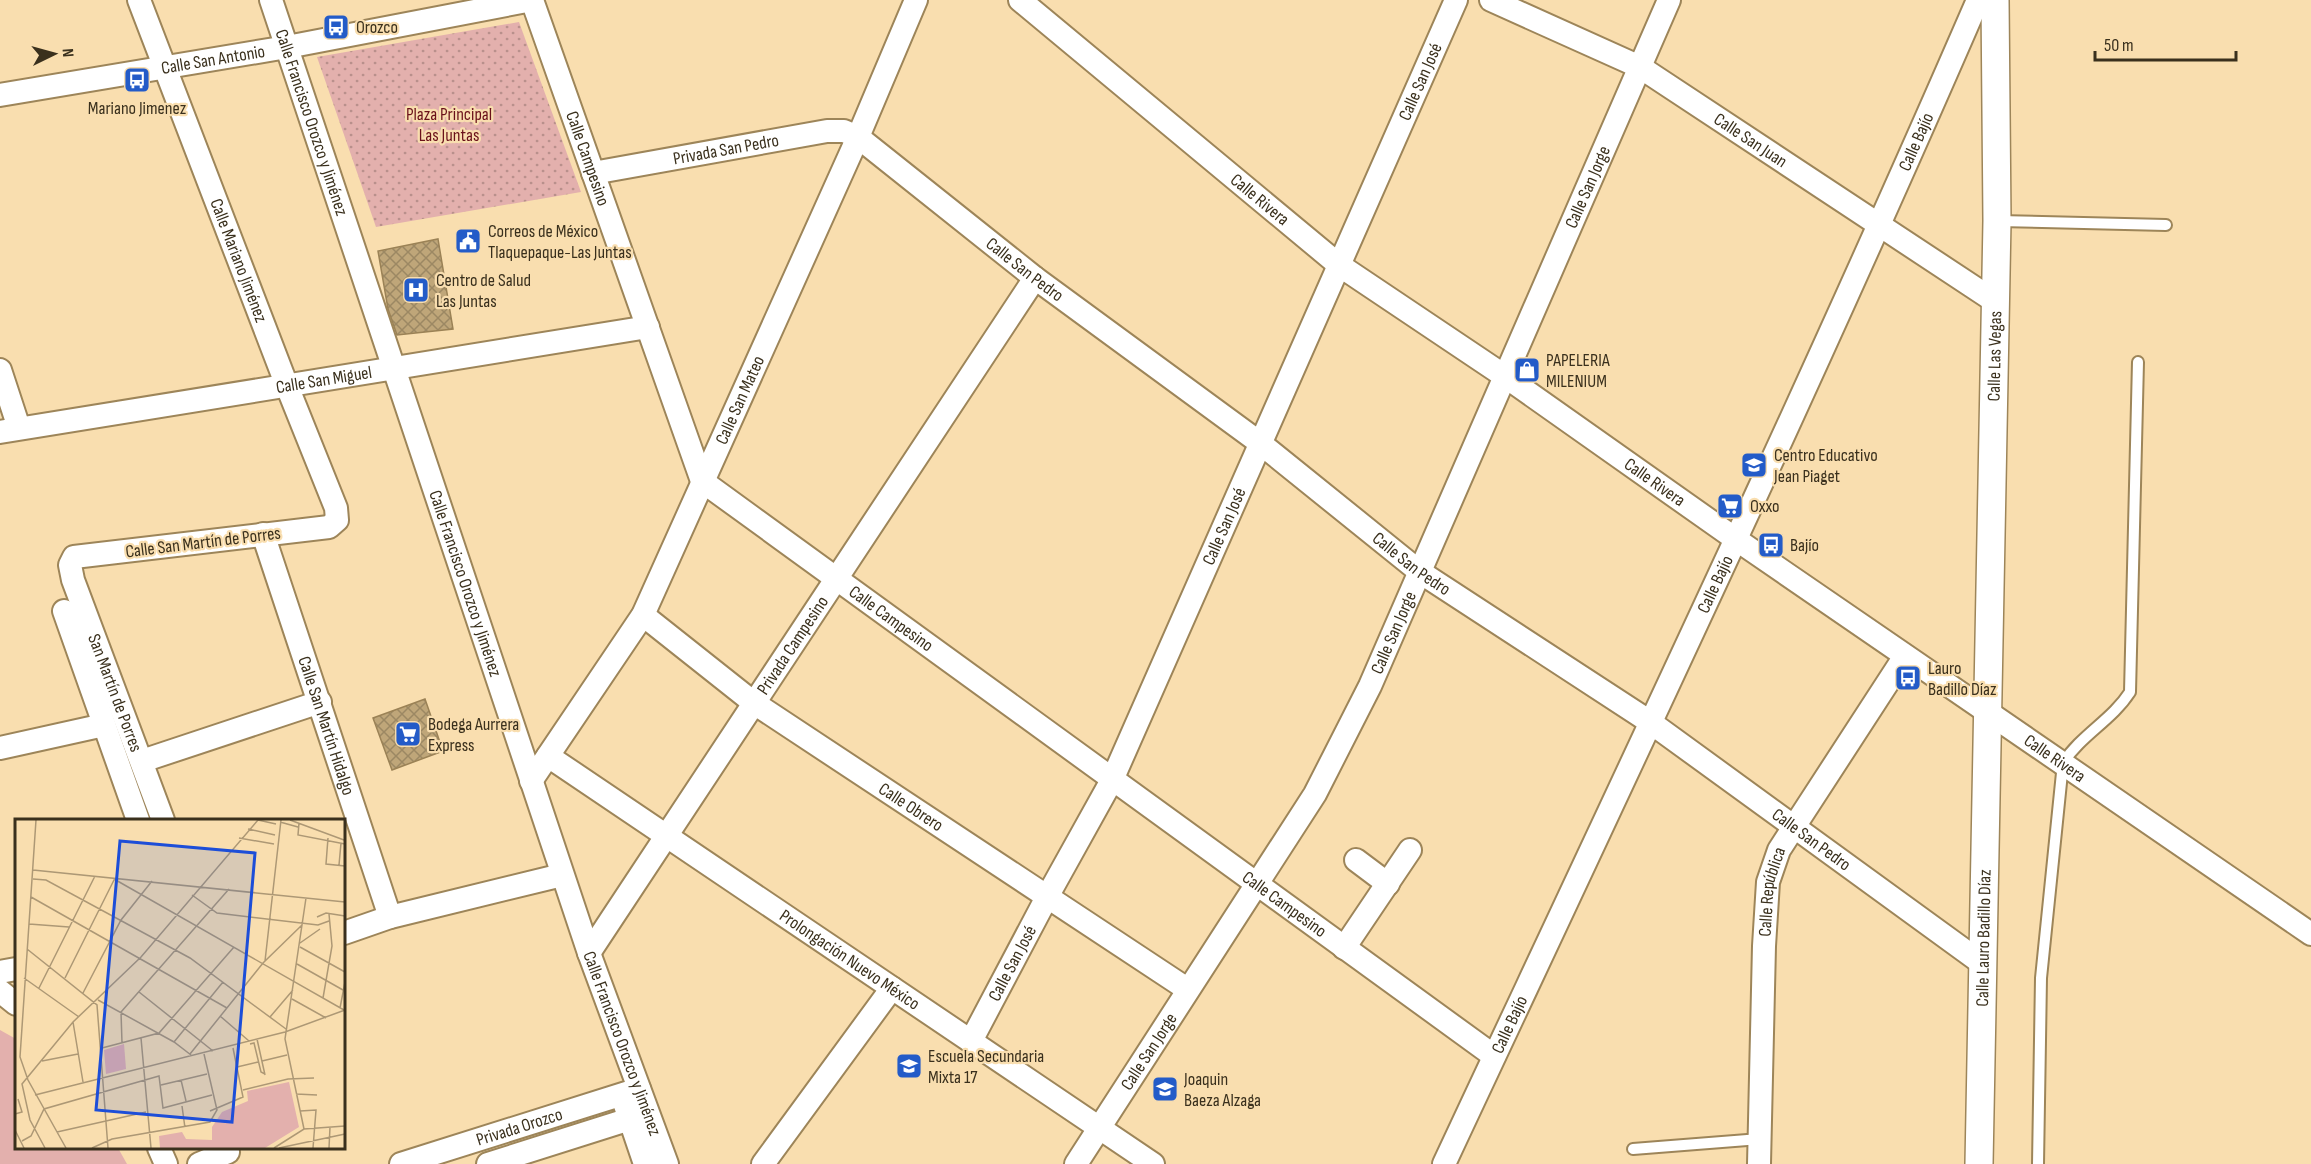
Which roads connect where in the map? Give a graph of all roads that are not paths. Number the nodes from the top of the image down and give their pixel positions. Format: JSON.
{"nodes":[{"id":1,"x":139,"y":0,"type":"edge"},
{"id":2,"x":271,"y":0,"type":"edge"},
{"id":3,"x":532,"y":0,"type":"edge"},
{"id":4,"x":916,"y":0,"type":"edge"},
{"id":5,"x":1020,"y":0,"type":"edge"},
{"id":6,"x":1456,"y":0,"type":"edge"},
{"id":7,"x":1491,"y":0,"type":"edge"},
{"id":8,"x":1669,"y":0,"type":"edge"},
{"id":9,"x":1978,"y":0,"type":"edge"},
{"id":10,"x":1995,"y":0,"type":"edge"},
{"id":11,"x":287,"y":47,"type":"junction"},
{"id":12,"x":1640,"y":67,"type":"junction"},
{"id":13,"x":165,"y":68,"type":"junction"},
{"id":14,"x":0,"y":95,"type":"edge"},
{"id":15,"x":858,"y":137,"type":"junction"},
{"id":16,"x":593,"y":173,"type":"junction"},
{"id":17,"x":1997,"y":221,"type":"junction"},
{"id":18,"x":1880,"y":225,"type":"junction"},
{"id":19,"x":2166,"y":225,"type":"dead end"},
{"id":20,"x":1338,"y":265,"type":"junction"},
{"id":21,"x":1035,"y":278,"type":"junction"},
{"id":22,"x":1996,"y":302,"type":"junction"},
{"id":23,"x":648,"y":327,"type":"junction"},
{"id":24,"x":2138,"y":362,"type":"dead end"},
{"id":25,"x":394,"y":368,"type":"junction"},
{"id":26,"x":0,"y":370,"type":"edge"},
{"id":27,"x":1506,"y":377,"type":"junction"},
{"id":28,"x":286,"y":386,"type":"junction"},
{"id":29,"x":10,"y":430,"type":"edge"},
{"id":30,"x":1260,"y":443,"type":"junction"},
{"id":31,"x":702,"y":482,"type":"junction"},
{"id":32,"x":337,"y":520,"type":"joint"},
{"id":33,"x":264,"y":534,"type":"junction"},
{"id":34,"x":1737,"y":540,"type":"junction"},
{"id":35,"x":70,"y":565,"type":"joint"},
{"id":36,"x":1420,"y":572,"type":"junction"},
{"id":37,"x":836,"y":579,"type":"junction"},
{"id":38,"x":64,"y":611,"type":"dead end"},
{"id":39,"x":643,"y":615,"type":"junction"},
{"id":40,"x":1905,"y":656,"type":"junction"},
{"id":41,"x":321,"y":702,"type":"junction"},
{"id":42,"x":754,"y":703,"type":"junction"},
{"id":43,"x":1987,"y":711,"type":"junction"},
{"id":44,"x":1650,"y":722,"type":"junction"},
{"id":45,"x":104,"y":725,"type":"junction"},
{"id":46,"x":0,"y":748,"type":"edge"},
{"id":47,"x":548,"y":756,"type":"junction"},
{"id":48,"x":142,"y":761,"type":"junction"},
{"id":49,"x":2063,"y":763,"type":"junction"},
{"id":50,"x":1112,"y":780,"type":"junction"},
{"id":51,"x":531,"y":781,"type":"junction"},
{"id":52,"x":138,"y":819,"type":"edge"},
{"id":53,"x":163,"y":819,"type":"edge"},
{"id":54,"x":1795,"y":827,"type":"junction"},
{"id":55,"x":666,"y":835,"type":"junction"},
{"id":56,"x":1410,"y":850,"type":"dead end"},
{"id":57,"x":1356,"y":860,"type":"dead end"},
{"id":58,"x":562,"y":875,"type":"junction"},
{"id":59,"x":1388,"y":884,"type":"junction"},
{"id":60,"x":1255,"y":885,"type":"junction"},
{"id":61,"x":1047,"y":897,"type":"junction"},
{"id":62,"x":390,"y":917,"type":"junction"},
{"id":63,"x":345,"y":933,"type":"edge"},
{"id":64,"x":2311,"y":934,"type":"edge"},
{"id":65,"x":1344,"y":948,"type":"junction"},
{"id":66,"x":589,"y":953,"type":"junction"},
{"id":67,"x":1983,"y":964,"type":"junction"},
{"id":68,"x":15,"y":969,"type":"edge"},
{"id":69,"x":0,"y":972,"type":"edge"},
{"id":70,"x":892,"y":987,"type":"junction"},
{"id":71,"x":1187,"y":989,"type":"junction"},
{"id":72,"x":0,"y":991,"type":"edge"},
{"id":73,"x":15,"y":1003,"type":"edge"},
{"id":74,"x":971,"y":1041,"type":"junction"},
{"id":75,"x":1494,"y":1056,"type":"junction"},
{"id":76,"x":631,"y":1092,"type":"junction"},
{"id":77,"x":630,"y":1119,"type":"junction"},
{"id":78,"x":1099,"y":1127,"type":"junction"},
{"id":79,"x":1760,"y":1139,"type":"junction"},
{"id":80,"x":159,"y":1149,"type":"edge"},
{"id":81,"x":1633,"y":1149,"type":"dead end"},
{"id":82,"x":228,"y":1152,"type":"dead end"},
{"id":83,"x":166,"y":1164,"type":"edge"},
{"id":84,"x":199,"y":1164,"type":"edge"},
{"id":85,"x":401,"y":1164,"type":"edge"},
{"id":86,"x":488,"y":1164,"type":"edge"},
{"id":87,"x":645,"y":1164,"type":"edge"},
{"id":88,"x":667,"y":1164,"type":"edge"},
{"id":89,"x":763,"y":1164,"type":"edge"},
{"id":90,"x":1076,"y":1164,"type":"edge"},
{"id":91,"x":1154,"y":1164,"type":"edge"},
{"id":92,"x":1444,"y":1164,"type":"edge"},
{"id":93,"x":1759,"y":1164,"type":"edge"},
{"id":94,"x":1978,"y":1164,"type":"edge"},
{"id":95,"x":2038,"y":1164,"type":"edge"}],
"edges":[{"from":1,"to":13,"type":"street","name":"Calle Mariano Jiménez"},
{"from":2,"to":11,"type":"street","name":"Calle Francisco Orozco y Jiménez"},
{"from":3,"to":11,"type":"street","name":"Calle San Antonio"},
{"from":3,"to":16,"type":"street","name":"Calle Campesino"},
{"from":4,"to":15,"type":"street","name":"Calle San Mateo"},
{"from":5,"to":20,"type":"street","name":"Calle Rivera"},
{"from":6,"to":20,"type":"street","name":"Calle San José"},
{"from":7,"to":12,"type":"street","name":"Calle San Juan"},
{"from":8,"to":12,"type":"street","name":"Calle San Jorge"},
{"from":9,"to":18,"type":"street","name":"Calle Bajío"},
{"from":10,"to":17,"type":"street","name":"Calle Las Vegas"},
{"from":11,"to":13,"type":"street","name":"Calle San Antonio"},
{"from":11,"to":25,"type":"street","name":"Calle Francisco Orozco y Jiménez"},
{"from":12,"to":18,"type":"street","name":"Calle San Juan"},
{"from":12,"to":27,"type":"street","name":"Calle San Jorge"},
{"from":13,"to":14,"type":"street","name":"Calle San Antonio"},
{"from":13,"to":28,"type":"street","name":"Calle Mariano Jiménez"},
{"from":15,"to":16,"type":"street","name":"Privada San Pedro"},
{"from":15,"to":21,"type":"street","name":"Calle San Pedro"},
{"from":15,"to":31,"type":"street","name":"Calle San Mateo"},
{"from":16,"to":23,"type":"street","name":"Calle Campesino"},
{"from":17,"to":19,"type":"lane"},
{"from":17,"to":22,"type":"street","name":"Calle Las Vegas"},
{"from":18,"to":22,"type":"street","name":"Calle San Juan"},
{"from":18,"to":34,"type":"street","name":"Calle Bajío"},
{"from":20,"to":27,"type":"street","name":"Calle Rivera"},
{"from":20,"to":30,"type":"street","name":"Calle San José"},
{"from":21,"to":30,"type":"street","name":"Calle San Pedro"},
{"from":21,"to":37,"type":"street","name":"Privada Campesino"},
{"from":22,"to":43,"type":"street","name":"Calle Las Vegas"},
{"from":23,"to":25,"type":"street","name":"Calle San Miguel"},
{"from":23,"to":31,"type":"street","name":"Calle Campesino"},
{"from":24,"to":49,"type":"lane"},
{"from":25,"to":28,"type":"street","name":"Calle San Miguel"},
{"from":25,"to":51,"type":"street","name":"Calle Francisco Orozco y Jiménez"},
{"from":26,"to":29,"type":"street"},
{"from":27,"to":34,"type":"street","name":"Calle Rivera"},
{"from":27,"to":36,"type":"street","name":"Calle San Jorge"},
{"from":28,"to":29,"type":"street","name":"Calle San Miguel"},
{"from":28,"to":32,"type":"street","name":"Calle Mariano Jiménez"},
{"from":30,"to":36,"type":"street","name":"Calle San Pedro"},
{"from":30,"to":50,"type":"street","name":"Calle San José"},
{"from":31,"to":37,"type":"street","name":"Calle Campesino"},
{"from":31,"to":39,"type":"street","name":"Calle San Mateo"},
{"from":32,"to":33,"type":"street","name":"Calle San Martín de Porres"},
{"from":33,"to":35,"type":"street","name":"Calle San Martín de Porres"},
{"from":33,"to":41,"type":"street","name":"Calle San Martín Hidalgo"},
{"from":34,"to":40,"type":"street","name":"Calle Rivera"},
{"from":34,"to":44,"type":"street","name":"Calle Bajío"},
{"from":35,"to":48,"type":"street","name":"San Martín de Porres"},
{"from":36,"to":44,"type":"street","name":"Calle San Pedro"},
{"from":36,"to":60,"type":"street","name":"Calle San Jorge"},
{"from":37,"to":42,"type":"street","name":"Privada Campesino"},
{"from":37,"to":50,"type":"street","name":"Calle Campesino"},
{"from":38,"to":45,"type":"street"},
{"from":39,"to":42,"type":"street","name":"Calle Obrero"},
{"from":39,"to":47,"type":"street","name":"Calle San Mateo"},
{"from":40,"to":43,"type":"street","name":"Calle Rivera"},
{"from":40,"to":54,"type":"street","name":"Calle República"},
{"from":41,"to":48,"type":"street"},
{"from":41,"to":62,"type":"street","name":"Calle San Martín Hidalgo"},
{"from":42,"to":55,"type":"street","name":"Privada Campesino"},
{"from":42,"to":61,"type":"street","name":"Calle Obrero"},
{"from":43,"to":49,"type":"street","name":"Calle Rivera"},
{"from":43,"to":67,"type":"street","name":"Calle Lauro Badillo Díaz"},
{"from":44,"to":54,"type":"street","name":"Calle San Pedro"},
{"from":44,"to":75,"type":"street","name":"Calle Bajío"},
{"from":45,"to":46,"type":"street"},
{"from":45,"to":52,"type":"street"},
{"from":47,"to":51,"type":"street","name":"Calle San Mateo"},
{"from":47,"to":55,"type":"street","name":"Prolongación Nuevo México"},
{"from":48,"to":53,"type":"street","name":"San Martín de Porres"},
{"from":49,"to":64,"type":"street","name":"Calle Rivera"},
{"from":49,"to":95,"type":"lane"},
{"from":50,"to":60,"type":"street","name":"Calle Campesino"},
{"from":50,"to":61,"type":"street","name":"Calle San José"},
{"from":51,"to":58,"type":"street","name":"Calle Francisco Orozco y Jiménez"},
{"from":54,"to":67,"type":"street","name":"Calle San Pedro"},
{"from":54,"to":79,"type":"street","name":"Calle República"},
{"from":55,"to":66,"type":"street","name":"Privada Campesino"},
{"from":55,"to":70,"type":"street","name":"Prolongación Nuevo México"},
{"from":56,"to":59,"type":"street"},
{"from":57,"to":59,"type":"street"},
{"from":58,"to":62,"type":"street"},
{"from":58,"to":66,"type":"street","name":"Calle Francisco Orozco y Jiménez"},
{"from":59,"to":65,"type":"street"},
{"from":60,"to":65,"type":"street","name":"Calle Campesino"},
{"from":60,"to":71,"type":"street","name":"Calle San Jorge"},
{"from":61,"to":71,"type":"street","name":"Calle Obrero"},
{"from":61,"to":74,"type":"street","name":"Calle San José"},
{"from":62,"to":63,"type":"street"},
{"from":65,"to":75,"type":"street","name":"Calle Campesino"},
{"from":66,"to":76,"type":"street","name":"Calle Francisco Orozco y Jiménez"},
{"from":67,"to":94,"type":"street","name":"Calle Lauro Badillo Díaz"},
{"from":68,"to":69,"type":"street"},
{"from":70,"to":74,"type":"street","name":"Prolongación Nuevo México"},
{"from":70,"to":89,"type":"street"},
{"from":71,"to":78,"type":"street","name":"Calle San Jorge"},
{"from":72,"to":73,"type":"street"},
{"from":74,"to":78,"type":"street","name":"Prolongación Nuevo México"},
{"from":75,"to":92,"type":"street","name":"Calle Bajío"},
{"from":76,"to":77,"type":"street"},
{"from":76,"to":85,"type":"street","name":"Privada Orozco"},
{"from":76,"to":88,"type":"street","name":"Calle Francisco Orozco y Jiménez"},
{"from":77,"to":86,"type":"street","name":"Privada Orozco"},
{"from":77,"to":87,"type":"street"},
{"from":78,"to":90,"type":"street","name":"Calle San Jorge"},
{"from":78,"to":91,"type":"street","name":"Prolongación Nuevo México"},
{"from":79,"to":81,"type":"lane"},
{"from":79,"to":93,"type":"street","name":"Calle República"},
{"from":80,"to":83,"type":"street"},
{"from":82,"to":84,"type":"street"}]}
